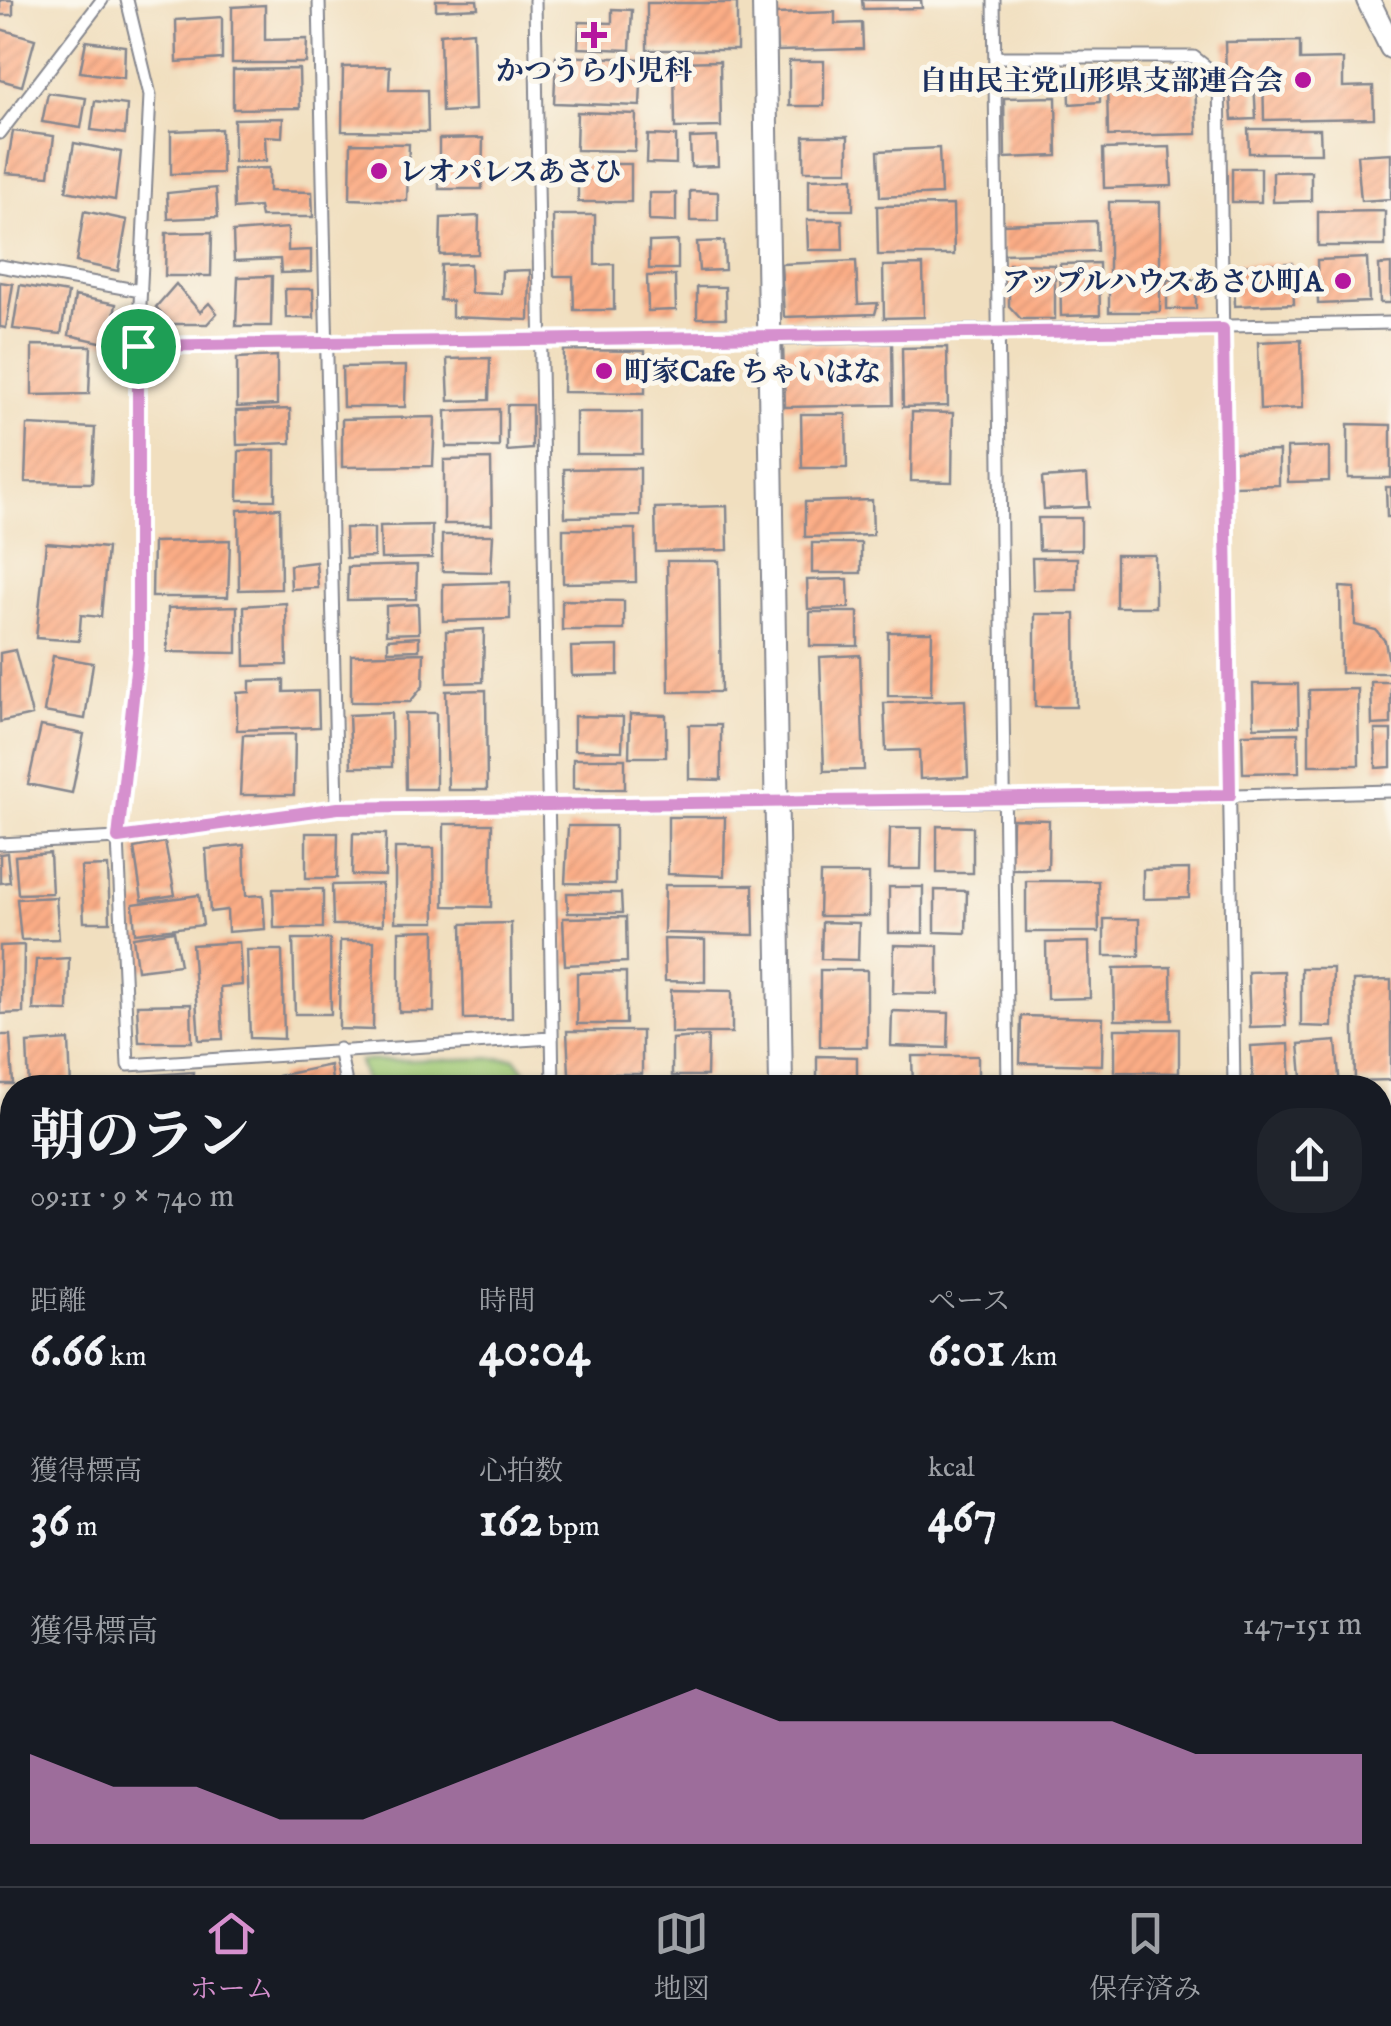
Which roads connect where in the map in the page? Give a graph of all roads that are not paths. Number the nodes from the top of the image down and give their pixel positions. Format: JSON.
{"nodes":[{"id":1,"x":102,"y":0,"type":"edge"},
{"id":2,"x":127,"y":0,"type":"edge"},
{"id":3,"x":318,"y":0,"type":"edge"},
{"id":4,"x":535,"y":0,"type":"edge"},
{"id":5,"x":764,"y":0,"type":"edge"},
{"id":6,"x":994,"y":0,"type":"edge"},
{"id":7,"x":1368,"y":0,"type":"edge"},
{"id":8,"x":1391,"y":47,"type":"edge"},
{"id":9,"x":996,"y":58,"type":"junction"},
{"id":10,"x":0,"y":134,"type":"edge"},
{"id":11,"x":0,"y":266,"type":"edge"},
{"id":12,"x":141,"y":291,"type":"junction"},
{"id":13,"x":1391,"y":323,"type":"edge"},
{"id":14,"x":1223,"y":329,"type":"junction"},
{"id":15,"x":995,"y":331,"type":"junction"},
{"id":16,"x":543,"y":337,"type":"junction"},
{"id":17,"x":768,"y":338,"type":"junction"},
{"id":18,"x":326,"y":342,"type":"junction"},
{"id":19,"x":138,"y":346,"type":"junction"},
{"id":20,"x":1391,"y":790,"type":"edge"},
{"id":21,"x":1230,"y":795,"type":"junction"},
{"id":22,"x":1003,"y":801,"type":"junction"},
{"id":23,"x":551,"y":804,"type":"junction"},
{"id":24,"x":777,"y":804,"type":"junction"},
{"id":25,"x":338,"y":808,"type":"junction"},
{"id":26,"x":118,"y":838,"type":"junction"},
{"id":27,"x":0,"y":844,"type":"edge"},
{"id":28,"x":551,"y":1038,"type":"junction"},
{"id":29,"x":339,"y":1050,"type":"junction"},
{"id":30,"x":345,"y":1075,"type":"edge"},
{"id":31,"x":552,"y":1075,"type":"edge"},
{"id":32,"x":782,"y":1075,"type":"edge"},
{"id":33,"x":1008,"y":1075,"type":"edge"},
{"id":34,"x":1234,"y":1075,"type":"edge"}],
"edges":[{"from":1,"to":10,"type":"lane"},
{"from":2,"to":12,"type":"lane"},
{"from":3,"to":18,"type":"lane"},
{"from":4,"to":16,"type":"lane"},
{"from":5,"to":17,"type":"street"},
{"from":6,"to":9,"type":"lane"},
{"from":7,"to":8,"type":"street"},
{"from":9,"to":14,"type":"lane"},
{"from":9,"to":15,"type":"lane"},
{"from":11,"to":12,"type":"lane"},
{"from":12,"to":19,"type":"lane"},
{"from":13,"to":14,"type":"lane"},
{"from":14,"to":15,"type":"lane"},
{"from":14,"to":21,"type":"lane"},
{"from":15,"to":17,"type":"lane"},
{"from":15,"to":22,"type":"lane"},
{"from":16,"to":17,"type":"lane"},
{"from":16,"to":18,"type":"lane"},
{"from":16,"to":23,"type":"lane"},
{"from":17,"to":24,"type":"street"},
{"from":18,"to":19,"type":"lane"},
{"from":18,"to":25,"type":"lane"},
{"from":19,"to":26,"type":"lane"},
{"from":20,"to":21,"type":"lane"},
{"from":21,"to":22,"type":"lane"},
{"from":21,"to":34,"type":"lane"},
{"from":22,"to":24,"type":"lane"},
{"from":22,"to":33,"type":"lane"},
{"from":23,"to":24,"type":"lane"},
{"from":23,"to":25,"type":"lane"},
{"from":23,"to":28,"type":"lane"},
{"from":24,"to":32,"type":"street"},
{"from":25,"to":26,"type":"lane"},
{"from":26,"to":27,"type":"lane"},
{"from":26,"to":29,"type":"lane"},
{"from":28,"to":29,"type":"lane"},
{"from":28,"to":31,"type":"lane"},
{"from":29,"to":30,"type":"lane"}]}
